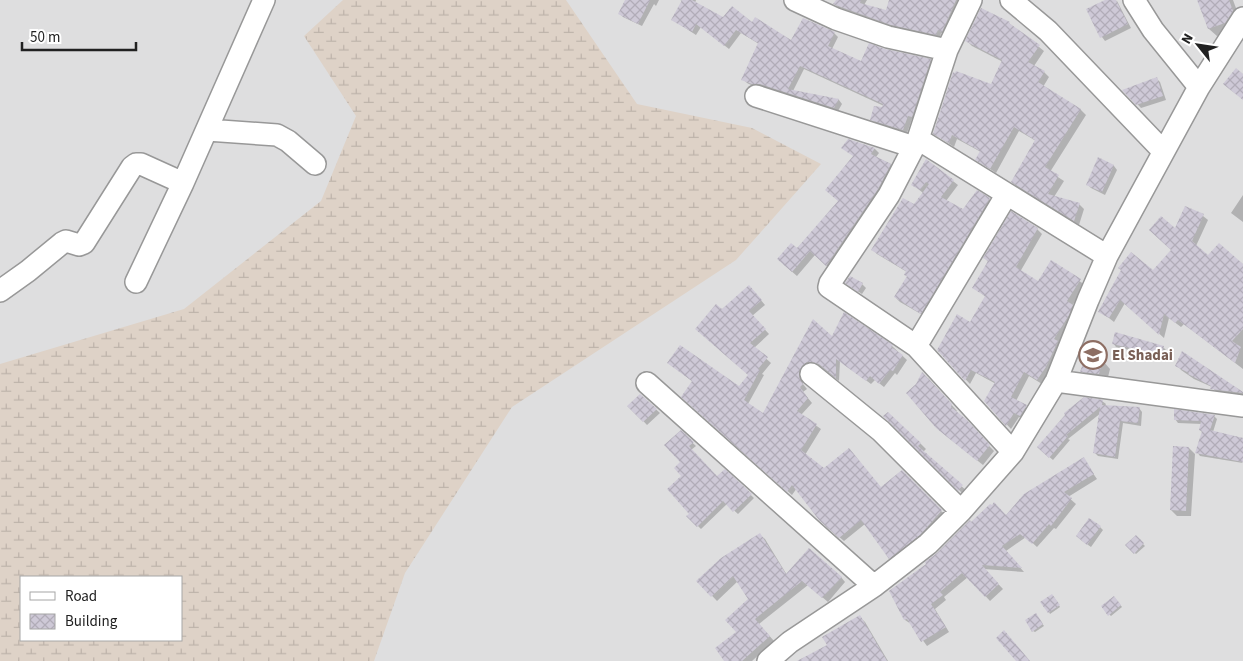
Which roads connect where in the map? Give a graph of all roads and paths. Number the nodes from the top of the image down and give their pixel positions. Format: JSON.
{"nodes":[{"id":1,"x":264,"y":0,"type":"edge"},
{"id":2,"x":795,"y":0,"type":"edge"},
{"id":3,"x":971,"y":0,"type":"edge"},
{"id":4,"x":1012,"y":0,"type":"edge"},
{"id":5,"x":1134,"y":0,"type":"edge"},
{"id":6,"x":1243,"y":18,"type":"edge"},
{"id":7,"x":947,"y":50,"type":"junction"},
{"id":8,"x":1199,"y":87,"type":"junction"},
{"id":9,"x":756,"y":96,"type":"dead end"},
{"id":10,"x":207,"y":130,"type":"junction"},
{"id":11,"x":916,"y":143,"type":"junction"},
{"id":12,"x":1163,"y":152,"type":"junction"},
{"id":13,"x":314,"y":164,"type":"dead end"},
{"id":14,"x":183,"y":184,"type":"junction"},
{"id":15,"x":1007,"y":194,"type":"junction"},
{"id":16,"x":1107,"y":256,"type":"junction"},
{"id":17,"x":136,"y":282,"type":"dead end"},
{"id":18,"x":0,"y":291,"type":"edge"},
{"id":19,"x":916,"y":346,"type":"junction"},
{"id":20,"x":811,"y":374,"type":"dead end"},
{"id":21,"x":1056,"y":381,"type":"junction"},
{"id":22,"x":647,"y":383,"type":"dead end"},
{"id":23,"x":1243,"y":406,"type":"edge"},
{"id":24,"x":1014,"y":452,"type":"junction"},
{"id":25,"x":961,"y":511,"type":"junction"},
{"id":26,"x":874,"y":586,"type":"junction"},
{"id":27,"x":768,"y":661,"type":"edge"}],
"edges":[{"from":1,"to":10,"type":"street"},
{"from":2,"to":7,"type":"street"},
{"from":3,"to":7,"type":"street"},
{"from":4,"to":12,"type":"street"},
{"from":5,"to":8,"type":"street"},
{"from":6,"to":8,"type":"street"},
{"from":7,"to":11,"type":"street"},
{"from":8,"to":12,"type":"street"},
{"from":9,"to":11,"type":"street"},
{"from":10,"to":13,"type":"street"},
{"from":10,"to":14,"type":"street"},
{"from":11,"to":15,"type":"street"},
{"from":11,"to":19,"type":"street"},
{"from":12,"to":16,"type":"street"},
{"from":14,"to":17,"type":"street"},
{"from":14,"to":18,"type":"street"},
{"from":15,"to":16,"type":"street"},
{"from":15,"to":19,"type":"street"},
{"from":16,"to":21,"type":"street"},
{"from":19,"to":24,"type":"street"},
{"from":20,"to":25,"type":"street"},
{"from":21,"to":23,"type":"street"},
{"from":21,"to":24,"type":"street"},
{"from":22,"to":26,"type":"street"},
{"from":24,"to":25,"type":"street"},
{"from":25,"to":26,"type":"street"},
{"from":26,"to":27,"type":"street"}]}
